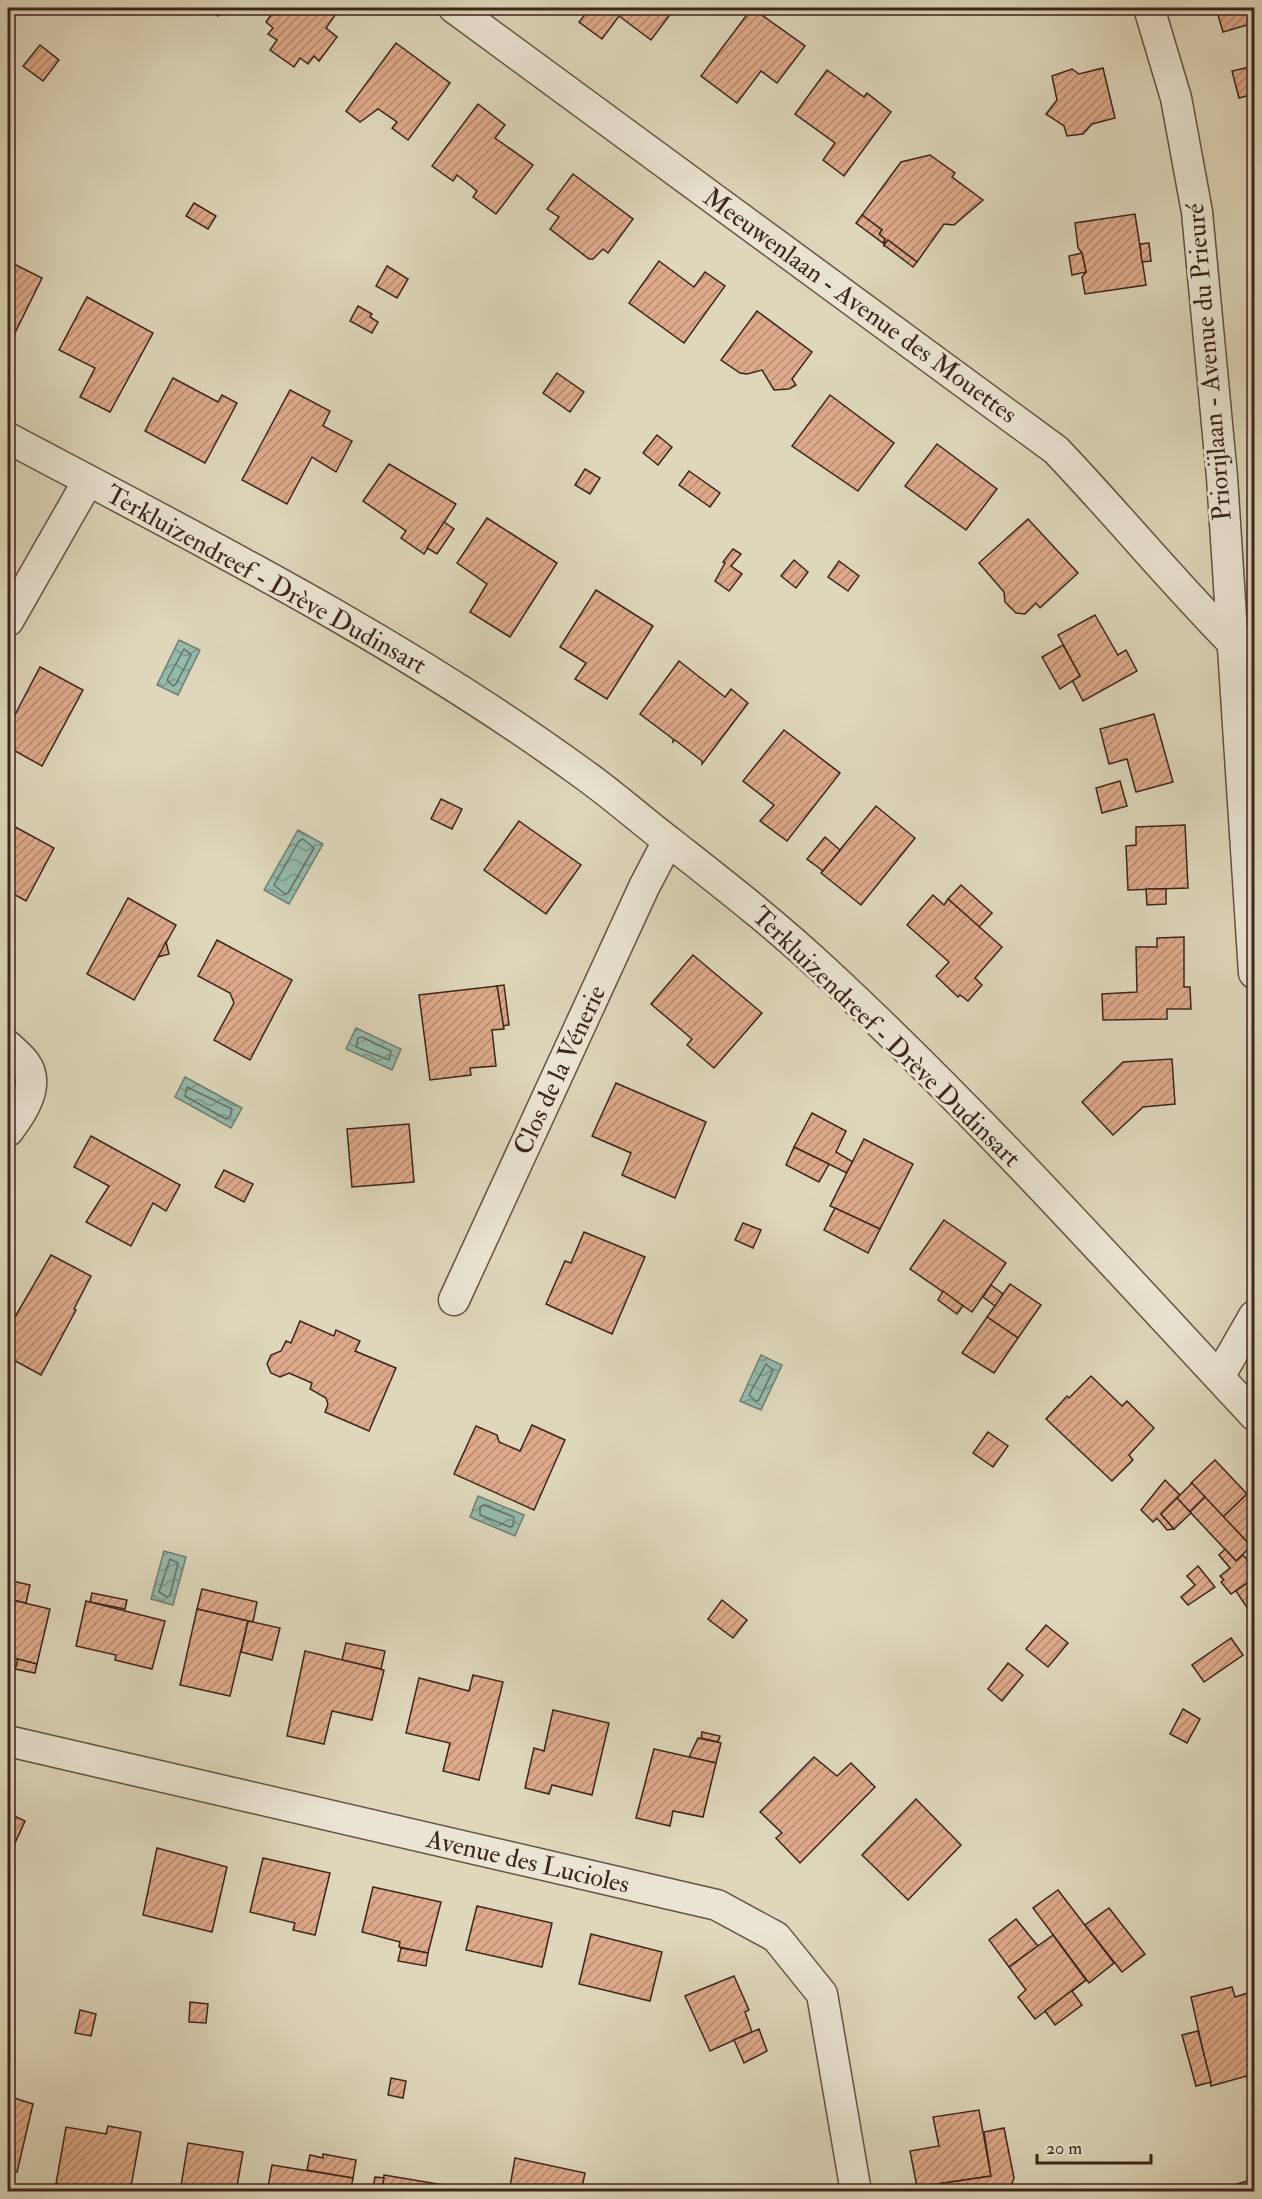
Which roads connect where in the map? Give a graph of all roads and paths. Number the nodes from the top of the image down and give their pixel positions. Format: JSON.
{"nodes":[{"id":1,"x":453,"y":8,"type":"edge"},
{"id":2,"x":1149,"y":8,"type":"edge"},
{"id":3,"x":8,"y":438,"type":"edge"},
{"id":4,"x":88,"y":481,"type":"junction"},
{"id":5,"x":8,"y":621,"type":"edge"},
{"id":6,"x":1232,"y":642,"type":"junction"},
{"id":7,"x":668,"y":841,"type":"junction"},
{"id":8,"x":1254,"y":973,"type":"edge"},
{"id":9,"x":8,"y":1046,"type":"edge"},
{"id":10,"x":8,"y":1131,"type":"edge"},
{"id":11,"x":454,"y":1300,"type":"dead end"},
{"id":12,"x":1254,"y":1316,"type":"edge"},
{"id":13,"x":1219,"y":1377,"type":"junction"},
{"id":14,"x":1254,"y":1415,"type":"edge"},
{"id":15,"x":8,"y":1741,"type":"edge"},
{"id":16,"x":856,"y":2192,"type":"edge"}],
"edges":[{"from":1,"to":6,"type":"street","name":"Meeuwenlaan - Avenue des Mouettes"},
{"from":2,"to":6,"type":"street","name":"Priorijlaan - Avenue du Prieuré"},
{"from":3,"to":4,"type":"street","name":"Terkluizendreef - Drève Dudinsart"},
{"from":4,"to":5,"type":"street"},
{"from":4,"to":7,"type":"street","name":"Terkluizendreef - Drève Dudinsart"},
{"from":6,"to":8,"type":"street","name":"Priorijlaan - Avenue du Prieuré"},
{"from":7,"to":11,"type":"street","name":"Clos de la Vénerie"},
{"from":7,"to":13,"type":"street","name":"Terkluizendreef - Drève Dudinsart"},
{"from":9,"to":10,"type":"street"},
{"from":12,"to":13,"type":"street"},
{"from":13,"to":14,"type":"street","name":"Terkluizendreef - Drève Dudinsart"},
{"from":15,"to":16,"type":"street","name":"Avenue des Lucioles"}]}
